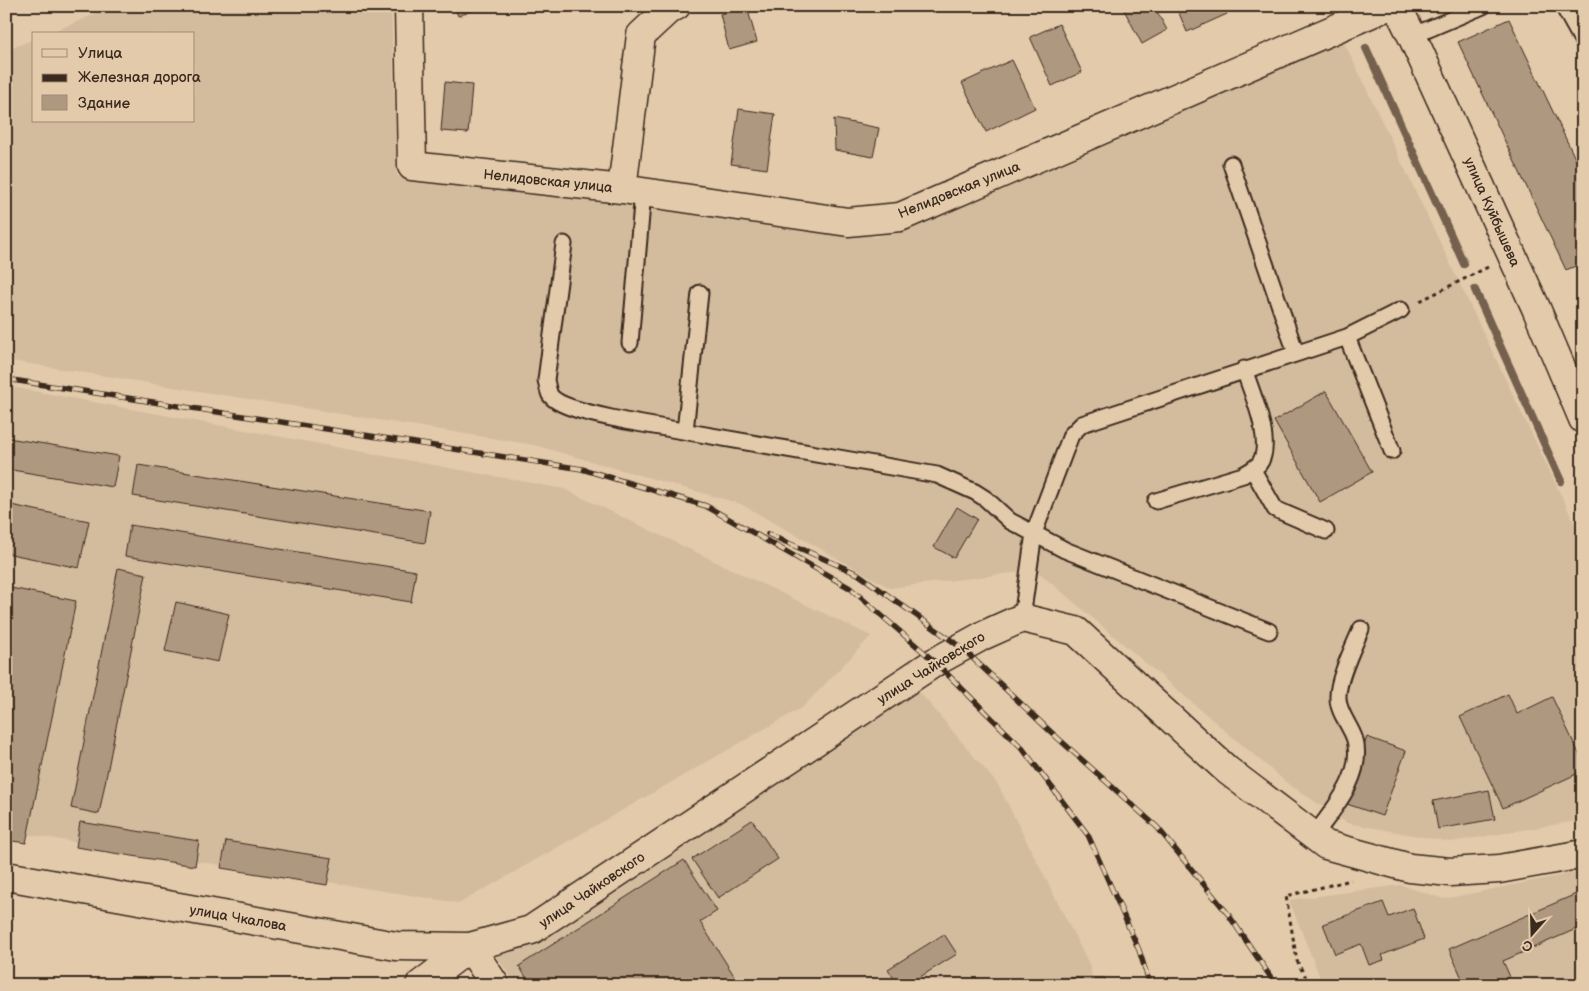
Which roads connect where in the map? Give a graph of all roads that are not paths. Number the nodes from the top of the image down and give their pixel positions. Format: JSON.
{"nodes":[{"id":1,"x":409,"y":6,"type":"edge"},
{"id":2,"x":676,"y":6,"type":"edge"},
{"id":3,"x":1388,"y":6,"type":"edge"},
{"id":4,"x":1397,"y":6,"type":"edge"},
{"id":5,"x":1483,"y":6,"type":"edge"},
{"id":6,"x":1563,"y":6,"type":"edge"},
{"id":7,"x":1412,"y":36,"type":"junction"},
{"id":8,"x":1583,"y":42,"type":"edge"},
{"id":9,"x":1231,"y":164,"type":"dead end"},
{"id":10,"x":632,"y":190,"type":"junction"},
{"id":11,"x":564,"y":244,"type":"dead end"},
{"id":12,"x":700,"y":293,"type":"dead end"},
{"id":13,"x":1401,"y":310,"type":"road end"},
{"id":14,"x":1347,"y":336,"type":"junction"},
{"id":15,"x":630,"y":343,"type":"dead end"},
{"id":16,"x":1296,"y":353,"type":"junction"},
{"id":17,"x":1244,"y":369,"type":"junction"},
{"id":18,"x":1583,"y":419,"type":"edge"},
{"id":19,"x":684,"y":431,"type":"junction"},
{"id":20,"x":1392,"y":451,"type":"dead end"},
{"id":21,"x":1252,"y":470,"type":"junction"},
{"id":22,"x":1156,"y":501,"type":"dead end"},
{"id":23,"x":1326,"y":531,"type":"dead end"},
{"id":24,"x":1034,"y":533,"type":"junction"},
{"id":25,"x":1022,"y":618,"type":"junction"},
{"id":26,"x":1361,"y":629,"type":"dead end"},
{"id":27,"x":1269,"y":631,"type":"dead end"},
{"id":28,"x":1314,"y":836,"type":"junction"},
{"id":29,"x":1583,"y":854,"type":"edge"},
{"id":30,"x":6,"y":876,"type":"edge"},
{"id":31,"x":470,"y":947,"type":"junction"},
{"id":32,"x":420,"y":985,"type":"edge"},
{"id":33,"x":495,"y":985,"type":"edge"}],
"edges":[{"from":1,"to":10,"type":"street","name":"Нелидовская улица"},
{"from":2,"to":10,"type":"street"},
{"from":3,"to":10,"type":"street","name":"Нелидовская улица"},
{"from":4,"to":7,"type":"street","name":"улица Куйбышева"},
{"from":5,"to":7,"type":"lane"},
{"from":6,"to":8,"type":"lane"},
{"from":7,"to":18,"type":"street","name":"улица Куйбышева"},
{"from":9,"to":16,"type":"lane"},
{"from":10,"to":15,"type":"lane"},
{"from":11,"to":19,"type":"lane"},
{"from":12,"to":19,"type":"lane"},
{"from":13,"to":14,"type":"lane"},
{"from":14,"to":16,"type":"lane"},
{"from":14,"to":20,"type":"lane"},
{"from":16,"to":17,"type":"lane"},
{"from":17,"to":21,"type":"lane"},
{"from":17,"to":24,"type":"lane"},
{"from":19,"to":24,"type":"lane"},
{"from":21,"to":22,"type":"lane"},
{"from":21,"to":23,"type":"lane"},
{"from":24,"to":25,"type":"lane"},
{"from":24,"to":27,"type":"lane"},
{"from":25,"to":28,"type":"street"},
{"from":25,"to":31,"type":"street","name":"улица Чайковского"},
{"from":26,"to":28,"type":"lane"},
{"from":28,"to":29,"type":"street"},
{"from":30,"to":31,"type":"street","name":"улица Чкалова"},
{"from":31,"to":32,"type":"street"},
{"from":31,"to":33,"type":"street"}]}
